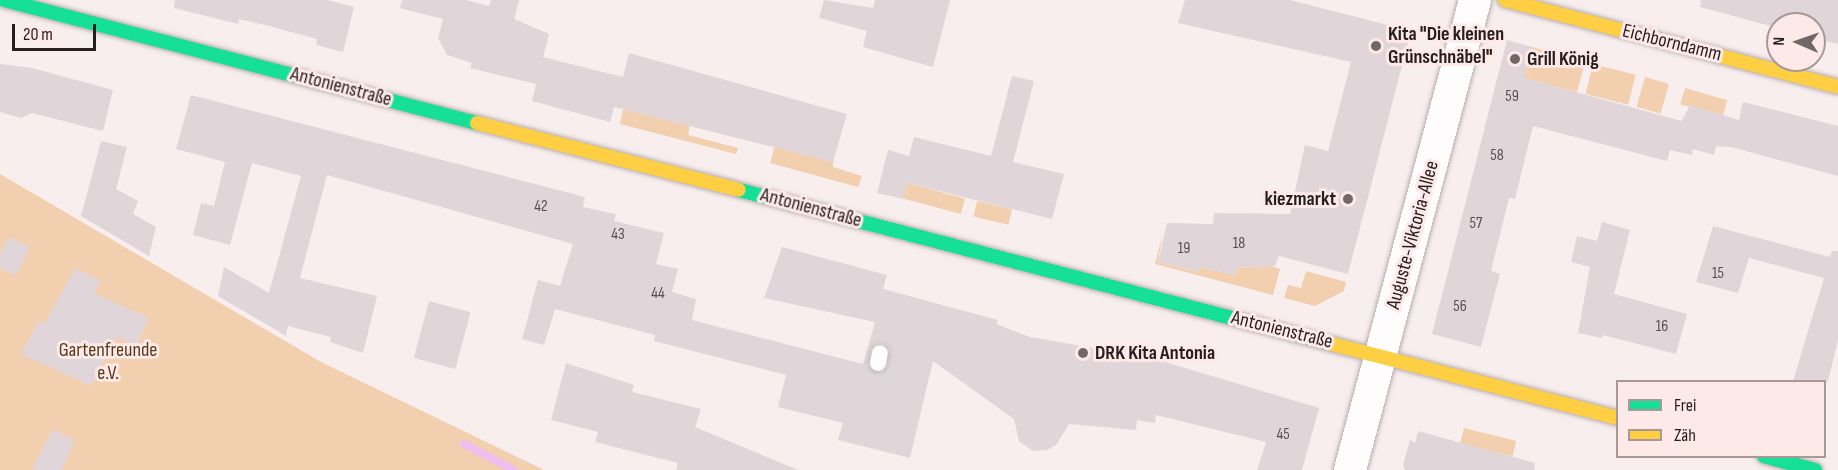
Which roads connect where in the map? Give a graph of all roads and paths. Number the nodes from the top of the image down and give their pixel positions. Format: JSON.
{"nodes":[{"id":1,"x":4,"y":0,"type":"edge"},
{"id":2,"x":1475,"y":0,"type":"edge"},
{"id":3,"x":1505,"y":0,"type":"edge"},
{"id":4,"x":1838,"y":87,"type":"edge"},
{"id":5,"x":1381,"y":356,"type":"junction"},
{"id":6,"x":1616,"y":418,"type":"edge"},
{"id":7,"x":1771,"y":458,"type":"edge"},
{"id":8,"x":1350,"y":470,"type":"edge"},
{"id":9,"x":1815,"y":470,"type":"edge"}],
"edges":[{"from":1,"to":5,"type":"main road","name":"Antonienstraße"},
{"from":2,"to":5,"type":"street","name":"Auguste-Viktoria-Allee"},
{"from":3,"to":4,"type":"main road","name":"Eichborndamm"},
{"from":5,"to":6,"type":"main road","name":"Antonienstraße"},
{"from":5,"to":8,"type":"street","name":"Auguste-Viktoria-Allee"},
{"from":7,"to":9,"type":"main road"}]}
